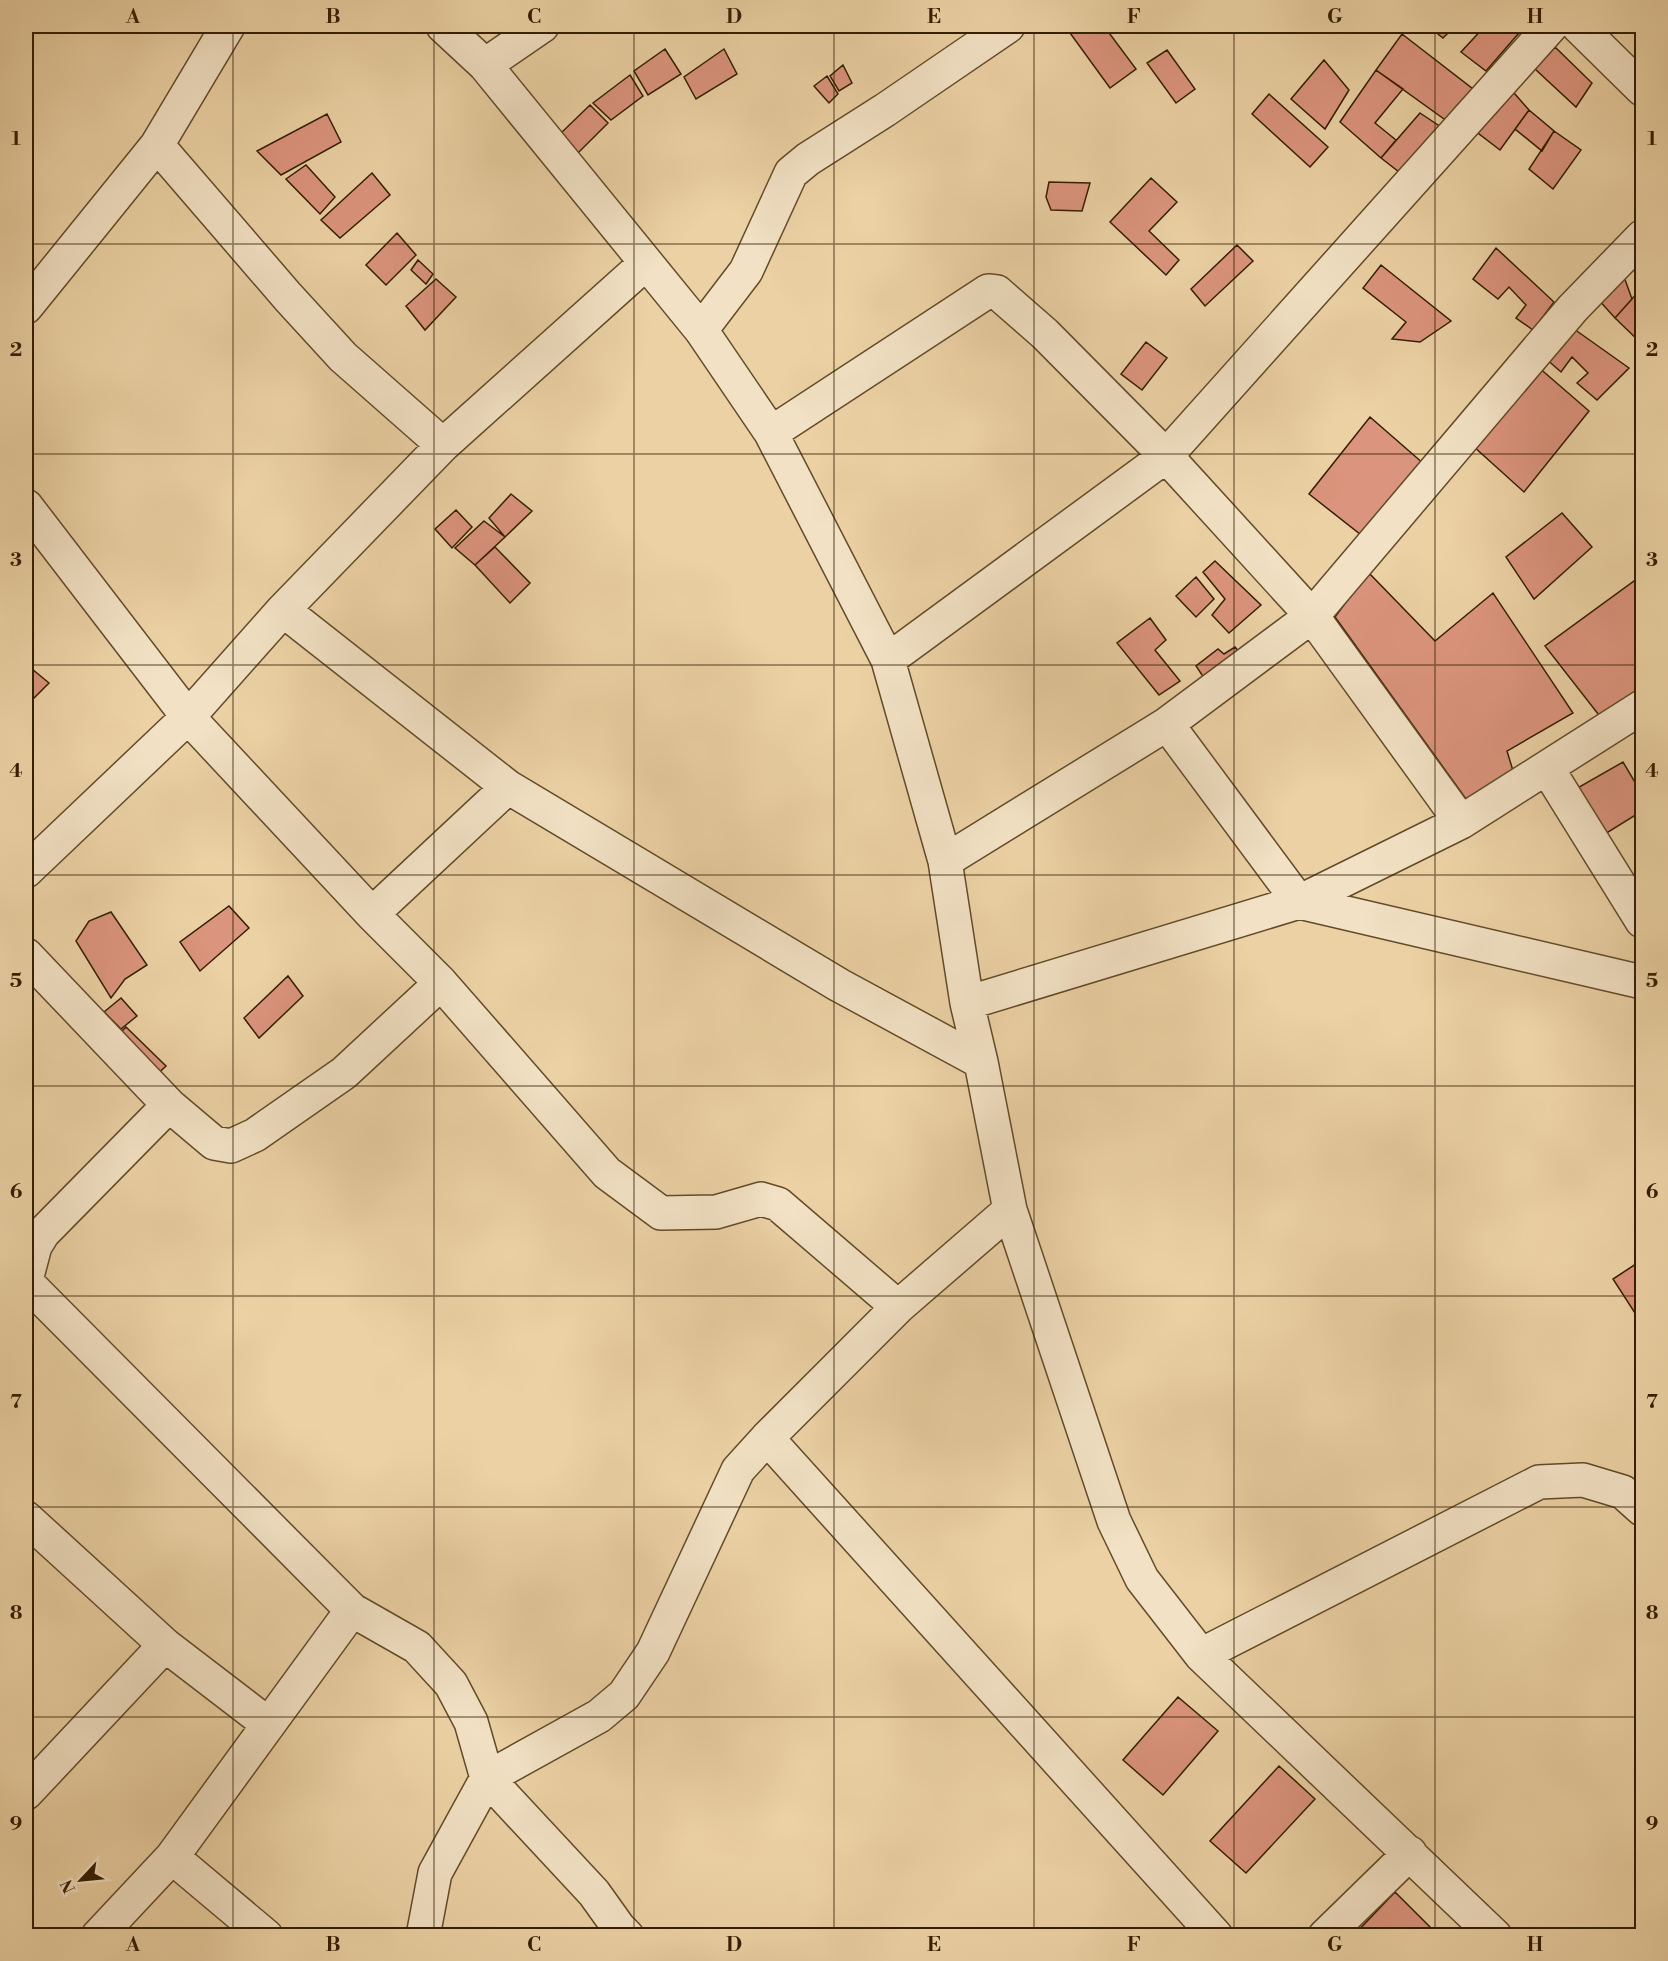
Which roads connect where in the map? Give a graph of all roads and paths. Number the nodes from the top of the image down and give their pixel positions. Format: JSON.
{"nodes":[{"id":1,"x":228,"y":26,"type":"edge"},
{"id":2,"x":443,"y":26,"type":"edge"},
{"id":3,"x":542,"y":26,"type":"edge"},
{"id":4,"x":1008,"y":26,"type":"edge"},
{"id":5,"x":1551,"y":26,"type":"edge"},
{"id":6,"x":1578,"y":26,"type":"edge"},
{"id":7,"x":485,"y":65,"type":"junction"},
{"id":8,"x":1642,"y":89,"type":"edge"},
{"id":9,"x":158,"y":145,"type":"junction"},
{"id":10,"x":1642,"y":237,"type":"edge"},
{"id":11,"x":646,"y":263,"type":"junction"},
{"id":12,"x":26,"y":307,"type":"edge"},
{"id":13,"x":700,"y":330,"type":"junction"},
{"id":14,"x":771,"y":433,"type":"junction"},
{"id":15,"x":442,"y":445,"type":"junction"},
{"id":16,"x":1166,"y":456,"type":"junction"},
{"id":17,"x":26,"y":506,"type":"edge"},
{"id":18,"x":283,"y":610,"type":"junction"},
{"id":19,"x":1312,"y":616,"type":"junction"},
{"id":20,"x":888,"y":660,"type":"junction"},
{"id":21,"x":1642,"y":707,"type":"edge"},
{"id":22,"x":188,"y":717,"type":"junction"},
{"id":23,"x":1167,"y":723,"type":"junction"},
{"id":24,"x":1547,"y":768,"type":"junction"},
{"id":25,"x":508,"y":787,"type":"junction"},
{"id":26,"x":1461,"y":822,"type":"junction"},
{"id":27,"x":945,"y":861,"type":"junction"},
{"id":28,"x":26,"y":871,"type":"edge"},
{"id":29,"x":1299,"y":902,"type":"junction"},
{"id":30,"x":372,"y":914,"type":"junction"},
{"id":31,"x":1642,"y":921,"type":"edge"},
{"id":32,"x":26,"y":955,"type":"edge"},
{"id":33,"x":1642,"y":982,"type":"edge"},
{"id":34,"x":441,"y":983,"type":"junction"},
{"id":35,"x":967,"y":1003,"type":"junction"},
{"id":36,"x":981,"y":1062,"type":"junction"},
{"id":37,"x":169,"y":1105,"type":"junction"},
{"id":38,"x":1010,"y":1210,"type":"junction"},
{"id":39,"x":26,"y":1281,"type":"edge"},
{"id":40,"x":898,"y":1307,"type":"junction"},
{"id":41,"x":767,"y":1438,"type":"junction"},
{"id":42,"x":1642,"y":1509,"type":"edge"},
{"id":43,"x":26,"y":1518,"type":"edge"},
{"id":44,"x":352,"y":1610,"type":"junction"},
{"id":45,"x":165,"y":1645,"type":"junction"},
{"id":46,"x":1201,"y":1655,"type":"junction"},
{"id":47,"x":268,"y":1724,"type":"junction"},
{"id":48,"x":487,"y":1778,"type":"junction"},
{"id":49,"x":26,"y":1794,"type":"edge"},
{"id":50,"x":1410,"y":1853,"type":"junction"},
{"id":51,"x":172,"y":1857,"type":"junction"},
{"id":52,"x":98,"y":1935,"type":"edge"},
{"id":53,"x":266,"y":1935,"type":"edge"},
{"id":54,"x":423,"y":1935,"type":"edge"},
{"id":55,"x":627,"y":1935,"type":"edge"},
{"id":56,"x":1216,"y":1935,"type":"edge"},
{"id":57,"x":1325,"y":1935,"type":"edge"},
{"id":58,"x":1495,"y":1935,"type":"edge"}],
"edges":[{"from":1,"to":9,"type":"street"},
{"from":2,"to":7,"type":"street"},
{"from":3,"to":7,"type":"street"},
{"from":4,"to":13,"type":"street"},
{"from":5,"to":16,"type":"street"},
{"from":6,"to":8,"type":"street"},
{"from":7,"to":11,"type":"street"},
{"from":9,"to":12,"type":"street"},
{"from":9,"to":15,"type":"street"},
{"from":10,"to":19,"type":"street"},
{"from":11,"to":13,"type":"street"},
{"from":11,"to":15,"type":"street"},
{"from":13,"to":14,"type":"street"},
{"from":14,"to":16,"type":"street"},
{"from":14,"to":20,"type":"street"},
{"from":15,"to":18,"type":"street"},
{"from":16,"to":19,"type":"street"},
{"from":16,"to":20,"type":"street"},
{"from":17,"to":22,"type":"street"},
{"from":18,"to":22,"type":"street"},
{"from":18,"to":25,"type":"street"},
{"from":19,"to":23,"type":"street"},
{"from":19,"to":26,"type":"street"},
{"from":20,"to":27,"type":"street"},
{"from":21,"to":24,"type":"street"},
{"from":22,"to":28,"type":"street"},
{"from":22,"to":30,"type":"street"},
{"from":23,"to":27,"type":"street"},
{"from":23,"to":29,"type":"street"},
{"from":24,"to":26,"type":"street"},
{"from":24,"to":31,"type":"street"},
{"from":25,"to":30,"type":"street"},
{"from":25,"to":36,"type":"street"},
{"from":26,"to":29,"type":"street"},
{"from":27,"to":35,"type":"street"},
{"from":29,"to":33,"type":"street"},
{"from":29,"to":35,"type":"street"},
{"from":30,"to":34,"type":"street"},
{"from":32,"to":37,"type":"street"},
{"from":34,"to":37,"type":"street"},
{"from":34,"to":40,"type":"street"},
{"from":35,"to":36,"type":"street"},
{"from":36,"to":38,"type":"street"},
{"from":37,"to":39,"type":"street"},
{"from":38,"to":40,"type":"street"},
{"from":38,"to":46,"type":"street"},
{"from":39,"to":44,"type":"street"},
{"from":40,"to":41,"type":"street"},
{"from":41,"to":48,"type":"street"},
{"from":41,"to":56,"type":"street"},
{"from":42,"to":46,"type":"street"},
{"from":43,"to":45,"type":"street"},
{"from":44,"to":47,"type":"street"},
{"from":44,"to":48,"type":"street"},
{"from":45,"to":47,"type":"street"},
{"from":45,"to":49,"type":"street"},
{"from":46,"to":50,"type":"street"},
{"from":47,"to":51,"type":"street"},
{"from":48,"to":54,"type":"street"},
{"from":48,"to":55,"type":"street"},
{"from":50,"to":57,"type":"street"},
{"from":50,"to":58,"type":"street"},
{"from":51,"to":52,"type":"street"},
{"from":51,"to":53,"type":"street"}]}
